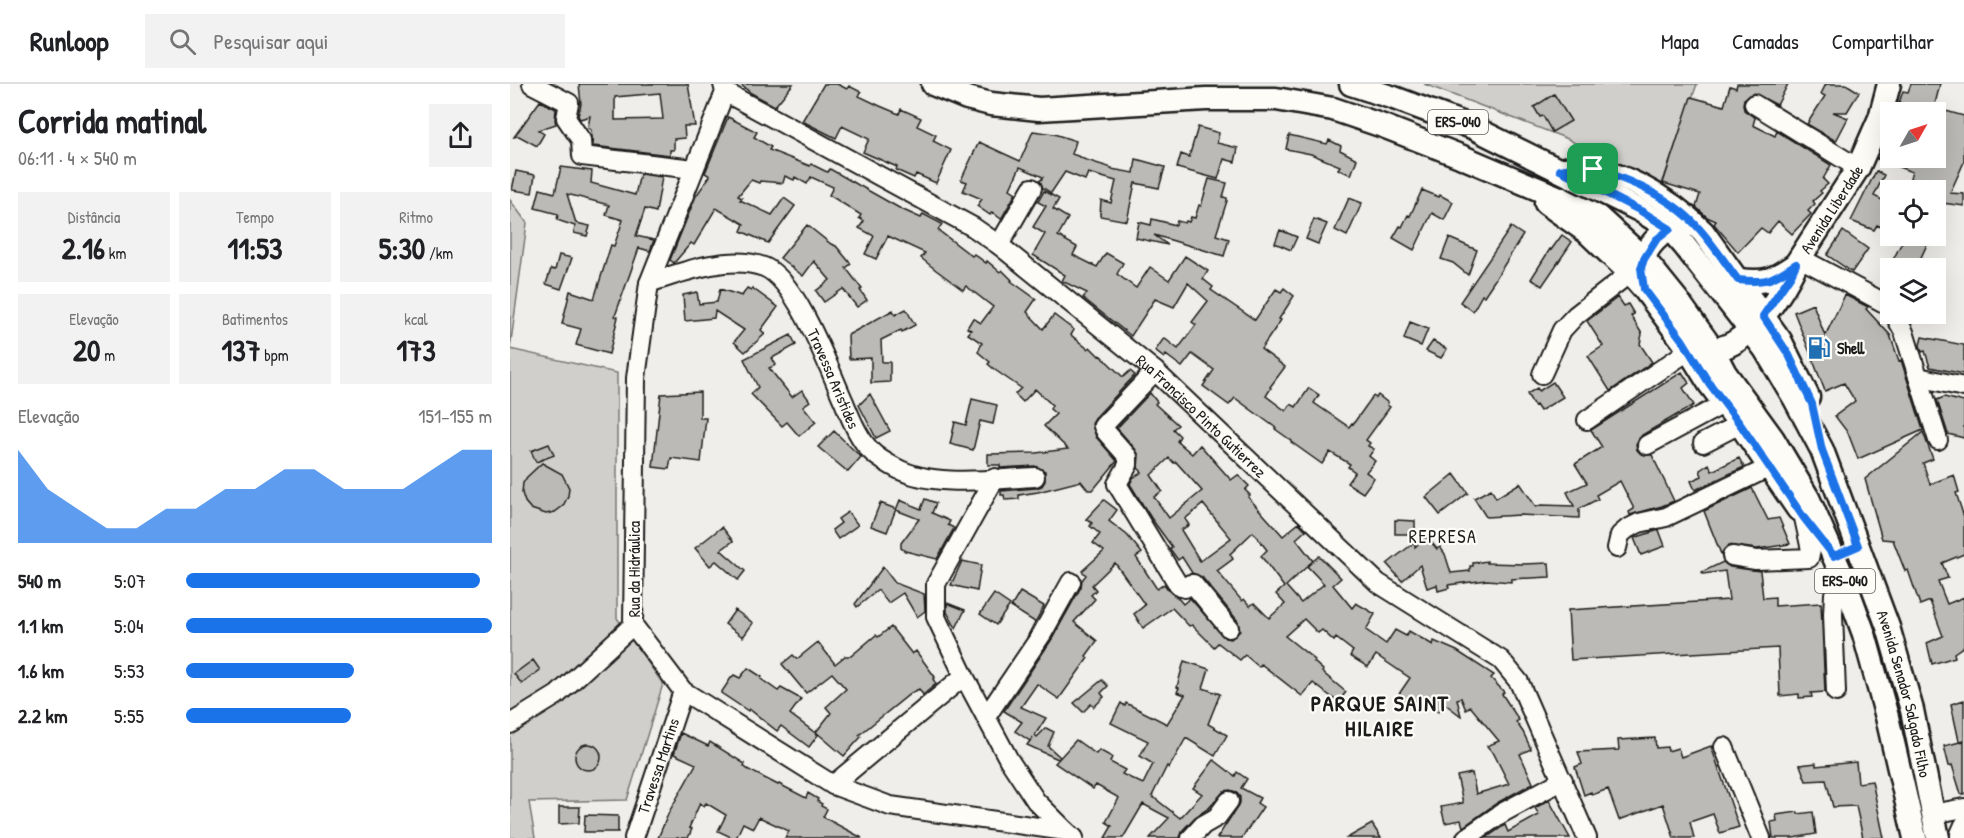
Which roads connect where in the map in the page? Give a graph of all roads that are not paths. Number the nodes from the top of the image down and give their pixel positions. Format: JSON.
{"nodes":[{"id":1,"x":532,"y":84,"type":"edge"},
{"id":2,"x":933,"y":84,"type":"edge"},
{"id":3,"x":1351,"y":84,"type":"edge"},
{"id":4,"x":1889,"y":84,"type":"edge"},
{"id":5,"x":724,"y":88,"type":"edge"},
{"id":6,"x":1754,"y":104,"type":"dead end"},
{"id":7,"x":1858,"y":168,"type":"junction"},
{"id":8,"x":694,"y":169,"type":"junction"},
{"id":9,"x":1560,"y":170,"type":"junction"},
{"id":10,"x":1032,"y":188,"type":"dead end"},
{"id":11,"x":1670,"y":229,"type":"junction"},
{"id":12,"x":1702,"y":232,"type":"junction"},
{"id":13,"x":999,"y":246,"type":"junction"},
{"id":14,"x":1798,"y":261,"type":"junction"},
{"id":15,"x":1639,"y":273,"type":"junction"},
{"id":16,"x":1738,"y":280,"type":"junction"},
{"id":17,"x":649,"y":283,"type":"junction"},
{"id":18,"x":1880,"y":301,"type":"edge"},
{"id":19,"x":1757,"y":323,"type":"junction"},
{"id":20,"x":1900,"y":324,"type":"edge"},
{"id":21,"x":1685,"y":346,"type":"junction"},
{"id":22,"x":1713,"y":351,"type":"junction"},
{"id":23,"x":1155,"y":371,"type":"junction"},
{"id":24,"x":1542,"y":374,"type":"dead end"},
{"id":25,"x":1918,"y":377,"type":"junction"},
{"id":26,"x":1964,"y":387,"type":"edge"},
{"id":27,"x":1725,"y":403,"type":"junction"},
{"id":28,"x":1587,"y":420,"type":"dead end"},
{"id":29,"x":1740,"y":424,"type":"junction"},
{"id":30,"x":1938,"y":440,"type":"dead end"},
{"id":31,"x":1703,"y":443,"type":"dead end"},
{"id":32,"x":1647,"y":445,"type":"dead end"},
{"id":33,"x":1770,"y":467,"type":"junction"},
{"id":34,"x":1035,"y":477,"type":"dead end"},
{"id":35,"x":995,"y":478,"type":"junction"},
{"id":36,"x":1804,"y":518,"type":"junction"},
{"id":37,"x":1858,"y":546,"type":"junction"},
{"id":38,"x":1617,"y":548,"type":"dead end"},
{"id":39,"x":1732,"y":556,"type":"dead end"},
{"id":40,"x":1834,"y":556,"type":"junction"},
{"id":41,"x":1071,"y":582,"type":"dead end"},
{"id":42,"x":1845,"y":582,"type":"junction"},
{"id":43,"x":633,"y":625,"type":"junction"},
{"id":44,"x":1229,"y":628,"type":"dead end"},
{"id":45,"x":964,"y":676,"type":"junction"},
{"id":46,"x":683,"y":692,"type":"junction"},
{"id":47,"x":1836,"y":692,"type":"dead end"},
{"id":48,"x":986,"y":717,"type":"junction"},
{"id":49,"x":510,"y":724,"type":"edge"},
{"id":50,"x":1724,"y":747,"type":"dead end"},
{"id":51,"x":1563,"y":780,"type":"junction"},
{"id":52,"x":833,"y":785,"type":"junction"},
{"id":53,"x":1229,"y":801,"type":"dead end"},
{"id":54,"x":1964,"y":808,"type":"edge"},
{"id":55,"x":1933,"y":813,"type":"junction"},
{"id":56,"x":1964,"y":825,"type":"edge"},
{"id":57,"x":1070,"y":834,"type":"edge"},
{"id":58,"x":634,"y":838,"type":"edge"},
{"id":59,"x":1191,"y":838,"type":"edge"},
{"id":60,"x":1466,"y":838,"type":"edge"},
{"id":61,"x":1587,"y":838,"type":"edge"},
{"id":62,"x":1761,"y":838,"type":"edge"},
{"id":63,"x":1915,"y":838,"type":"edge"},
{"id":64,"x":1938,"y":838,"type":"edge"},
{"id":65,"x":1960,"y":838,"type":"edge"}],
"edges":[{"from":1,"to":8,"type":"street"},
{"from":2,"to":15,"type":"main road","name":"Avenida Senador Salgado Filho","number":"ERS-040"},
{"from":3,"to":9,"type":"main road","name":"Avenida Senador Salgado Filho","number":"ERS-040"},
{"from":4,"to":7,"type":"main road","name":"Avenida Liberdade"},
{"from":5,"to":8,"type":"street","name":"Rua da Hidráulica"},
{"from":5,"to":13,"type":"street","name":"Rua Francisco Pinto Gutierrez"},
{"from":6,"to":7,"type":"street"},
{"from":7,"to":14,"type":"main road","name":"Avenida Liberdade"},
{"from":8,"to":17,"type":"street","name":"Rua da Hidráulica"},
{"from":9,"to":11,"type":"main road","name":"Avenida Senador Salgado Filho","number":"ERS-040"},
{"from":9,"to":12,"type":"main road","name":"Avenida Senador Salgado Filho"},
{"from":10,"to":13,"type":"street"},
{"from":11,"to":12,"type":"main road"},
{"from":11,"to":15,"type":"main road"},
{"from":11,"to":19,"type":"main road","name":"Avenida Senador Salgado Filho","number":"ERS-040"},
{"from":12,"to":16,"type":"main road","name":"Avenida Senador Salgado Filho"},
{"from":13,"to":23,"type":"street","name":"Rua Francisco Pinto Gutierrez"},
{"from":14,"to":16,"type":"main road","name":"Avenida Liberdade"},
{"from":14,"to":18,"type":"street"},
{"from":14,"to":19,"type":"main road","name":"Avenida Liberdade"},
{"from":15,"to":21,"type":"main road","name":"Avenida Senador Salgado Filho"},
{"from":15,"to":22,"type":"main road","name":"Avenida Senador Salgado Filho","number":"ERS-040"},
{"from":15,"to":24,"type":"street"},
{"from":16,"to":19,"type":"main road","name":"Avenida Senador Salgado Filho"},
{"from":17,"to":35,"type":"street","name":"Travessa Aristides"},
{"from":17,"to":43,"type":"street","name":"Rua da Hidráulica"},
{"from":19,"to":22,"type":"main road"},
{"from":19,"to":37,"type":"main road","name":"Avenida Senador Salgado Filho","number":"ERS-040"},
{"from":20,"to":25,"type":"street"},
{"from":21,"to":22,"type":"main road"},
{"from":21,"to":27,"type":"main road","name":"Avenida Senador Salgado Filho"},
{"from":21,"to":28,"type":"street"},
{"from":22,"to":40,"type":"main road","name":"Avenida Senador Salgado Filho","number":"ERS-040"},
{"from":23,"to":44,"type":"street"},
{"from":23,"to":51,"type":"street","name":"Rua Francisco Pinto Gutierrez"},
{"from":25,"to":26,"type":"street"},
{"from":25,"to":30,"type":"street"},
{"from":27,"to":29,"type":"main road","name":"Avenida Senador Salgado Filho"},
{"from":27,"to":32,"type":"street"},
{"from":29,"to":31,"type":"street"},
{"from":29,"to":33,"type":"main road","name":"Avenida Senador Salgado Filho"},
{"from":33,"to":36,"type":"main road","name":"Avenida Senador Salgado Filho"},
{"from":33,"to":38,"type":"street"},
{"from":34,"to":35,"type":"street","name":"Travessa Aristides"},
{"from":35,"to":45,"type":"street"},
{"from":36,"to":39,"type":"street"},
{"from":36,"to":40,"type":"main road","name":"Avenida Senador Salgado Filho"},
{"from":37,"to":40,"type":"street"},
{"from":37,"to":55,"type":"main road","name":"Avenida Senador Salgado Filho","number":"ERS-040"},
{"from":40,"to":42,"type":"main road","name":"Avenida Senador Salgado Filho","number":"ERS-040"},
{"from":41,"to":48,"type":"street"},
{"from":42,"to":47,"type":"street"},
{"from":42,"to":63,"type":"main road","name":"Avenida Senador Salgado Filho","number":"ERS-040"},
{"from":43,"to":46,"type":"street","name":"Rua da Hidráulica"},
{"from":43,"to":49,"type":"street"},
{"from":45,"to":48,"type":"street"},
{"from":45,"to":52,"type":"street"},
{"from":46,"to":52,"type":"street","name":"Rua da Hidráulica"},
{"from":46,"to":58,"type":"street","name":"Travessa Martins"},
{"from":48,"to":57,"type":"street"},
{"from":50,"to":62,"type":"street"},
{"from":51,"to":60,"type":"street"},
{"from":51,"to":61,"type":"street","name":"Rua Francisco Pinto Gutierrez"},
{"from":52,"to":57,"type":"street","name":"Rua da Hidráulica"},
{"from":53,"to":59,"type":"street"},
{"from":54,"to":55,"type":"street"},
{"from":55,"to":64,"type":"main road","name":"Avenida Senador Salgado Filho","number":"ERS-040"},
{"from":56,"to":65,"type":"street"}]}
